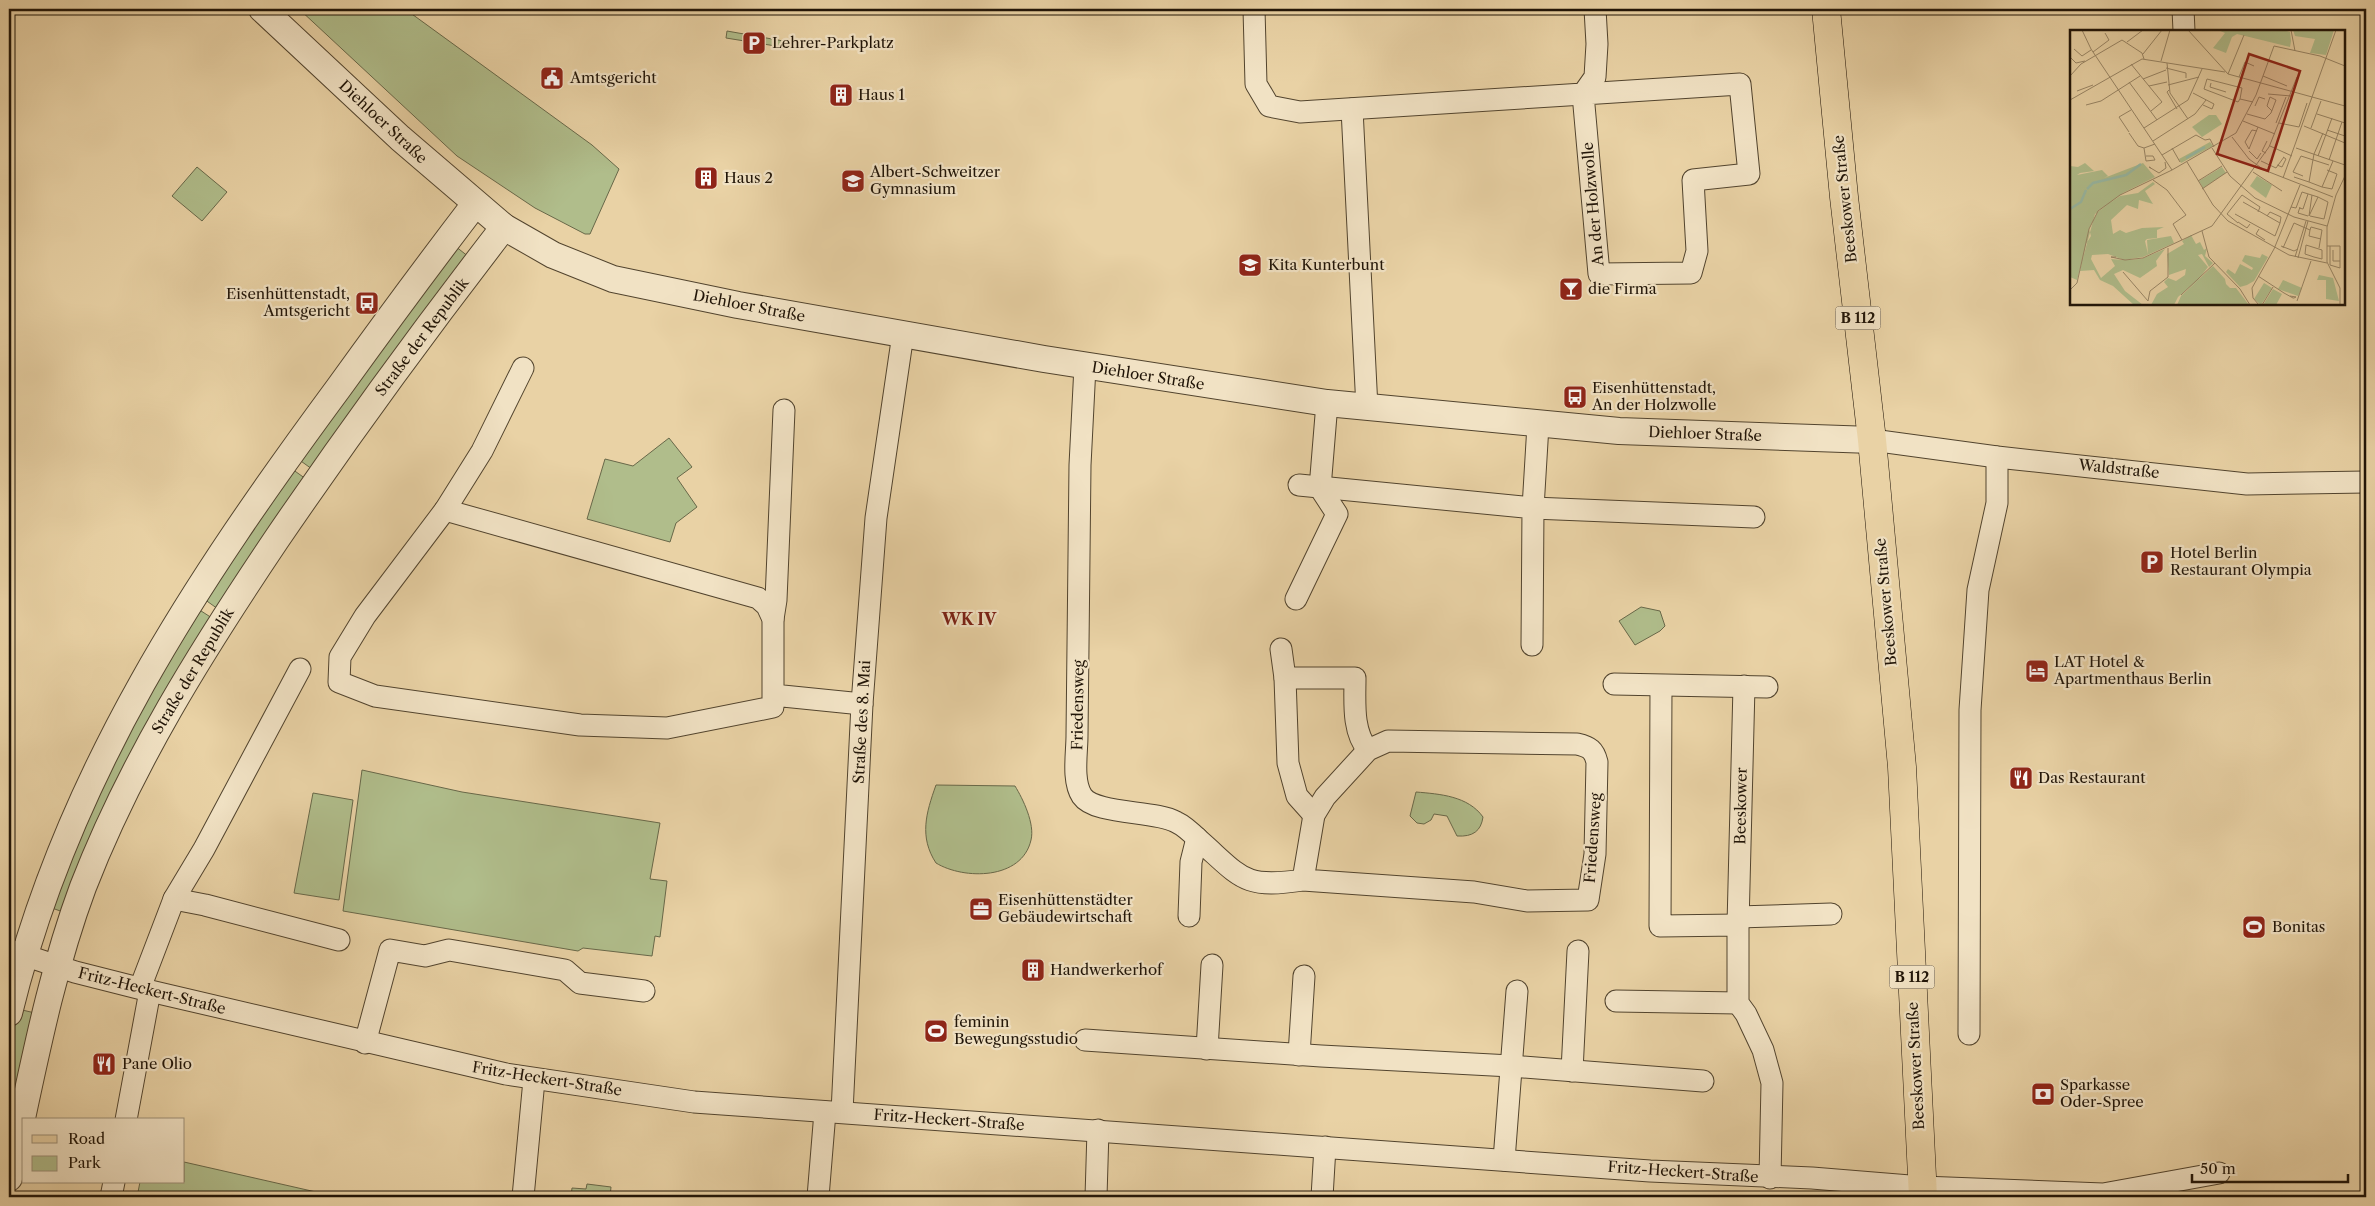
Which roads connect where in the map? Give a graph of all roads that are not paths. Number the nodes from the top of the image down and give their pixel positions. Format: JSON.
{"nodes":[{"id":1,"x":262,"y":9,"type":"edge"},
{"id":2,"x":1254,"y":9,"type":"edge"},
{"id":3,"x":1595,"y":9,"type":"edge"},
{"id":4,"x":1826,"y":9,"type":"edge"},
{"id":5,"x":2182,"y":9,"type":"edge"},
{"id":6,"x":2184,"y":30,"type":"edge"},
{"id":7,"x":1583,"y":94,"type":"junction"},
{"id":8,"x":1352,"y":109,"type":"junction"},
{"id":9,"x":475,"y":204,"type":"junction"},
{"id":10,"x":504,"y":227,"type":"junction"},
{"id":11,"x":903,"y":334,"type":"junction"},
{"id":12,"x":1085,"y":366,"type":"junction"},
{"id":13,"x":523,"y":368,"type":"dead end"},
{"id":14,"x":1326,"y":403,"type":"junction"},
{"id":15,"x":1367,"y":408,"type":"junction"},
{"id":16,"x":784,"y":410,"type":"dead end"},
{"id":17,"x":1538,"y":425,"type":"junction"},
{"id":18,"x":1872,"y":440,"type":"junction"},
{"id":19,"x":1997,"y":457,"type":"junction"},
{"id":20,"x":2366,"y":482,"type":"edge"},
{"id":21,"x":1299,"y":485,"type":"dead end"},
{"id":22,"x":1320,"y":488,"type":"junction"},
{"id":23,"x":1533,"y":508,"type":"junction"},
{"id":24,"x":445,"y":510,"type":"junction"},
{"id":25,"x":1754,"y":518,"type":"dead end"},
{"id":26,"x":1296,"y":599,"type":"dead end"},
{"id":27,"x":773,"y":619,"type":"junction"},
{"id":28,"x":1532,"y":645,"type":"dead end"},
{"id":29,"x":1281,"y":649,"type":"dead end"},
{"id":30,"x":300,"y":669,"type":"dead end"},
{"id":31,"x":1286,"y":678,"type":"junction"},
{"id":32,"x":1614,"y":684,"type":"dead end"},
{"id":33,"x":1661,"y":686,"type":"junction"},
{"id":34,"x":1744,"y":686,"type":"junction"},
{"id":35,"x":1767,"y":687,"type":"dead end"},
{"id":36,"x":774,"y":695,"type":"junction"},
{"id":37,"x":862,"y":704,"type":"junction"},
{"id":38,"x":1368,"y":750,"type":"junction"},
{"id":39,"x":1314,"y":815,"type":"junction"},
{"id":40,"x":1197,"y":838,"type":"junction"},
{"id":41,"x":1303,"y":880,"type":"junction"},
{"id":42,"x":174,"y":899,"type":"junction"},
{"id":43,"x":1831,"y":914,"type":"dead end"},
{"id":44,"x":1189,"y":916,"type":"dead end"},
{"id":45,"x":1738,"y":921,"type":"junction"},
{"id":46,"x":339,"y":940,"type":"dead end"},
{"id":47,"x":1578,"y":951,"type":"dead end"},
{"id":48,"x":16,"y":952,"type":"edge"},
{"id":49,"x":57,"y":965,"type":"junction"},
{"id":50,"x":1212,"y":965,"type":"dead end"},
{"id":51,"x":1304,"y":976,"type":"dead end"},
{"id":52,"x":145,"y":990,"type":"junction"},
{"id":53,"x":644,"y":991,"type":"dead end"},
{"id":54,"x":1517,"y":991,"type":"dead end"},
{"id":55,"x":1616,"y":1001,"type":"dead end"},
{"id":56,"x":1738,"y":1003,"type":"junction"},
{"id":57,"x":9,"y":1012,"type":"edge"},
{"id":58,"x":1968,"y":1034,"type":"dead end"},
{"id":59,"x":1085,"y":1040,"type":"dead end"},
{"id":60,"x":365,"y":1043,"type":"junction"},
{"id":61,"x":1207,"y":1048,"type":"junction"},
{"id":62,"x":1299,"y":1055,"type":"junction"},
{"id":63,"x":1511,"y":1066,"type":"junction"},
{"id":64,"x":1572,"y":1071,"type":"junction"},
{"id":65,"x":534,"y":1080,"type":"junction"},
{"id":66,"x":1703,"y":1081,"type":"dead end"},
{"id":67,"x":834,"y":1112,"type":"junction"},
{"id":68,"x":23,"y":1118,"type":"edge"},
{"id":69,"x":126,"y":1118,"type":"edge"},
{"id":70,"x":22,"y":1120,"type":"edge"},
{"id":71,"x":1098,"y":1130,"type":"junction"},
{"id":72,"x":1324,"y":1147,"type":"junction"},
{"id":73,"x":1504,"y":1160,"type":"junction"},
{"id":74,"x":2219,"y":1173,"type":"dead end"},
{"id":75,"x":9,"y":1178,"type":"edge"},
{"id":76,"x":1770,"y":1178,"type":"junction"},
{"id":77,"x":114,"y":1184,"type":"edge"},
{"id":78,"x":1922,"y":1192,"type":"edge"},
{"id":79,"x":111,"y":1197,"type":"edge"},
{"id":80,"x":523,"y":1197,"type":"edge"},
{"id":81,"x":818,"y":1197,"type":"edge"},
{"id":82,"x":1096,"y":1197,"type":"edge"},
{"id":83,"x":1322,"y":1197,"type":"edge"}],
"edges":[{"from":1,"to":9,"type":"street","name":"Diehloer Straße"},
{"from":2,"to":8,"type":"street","name":"An der Holzwolle"},
{"from":3,"to":7,"type":"street"},
{"from":4,"to":18,"type":"main road","name":"Beeskower Straße","number":"B 112"},
{"from":5,"to":6,"type":"street"},
{"from":7,"to":7,"type":"street","name":"An der Holzwolle"},
{"from":7,"to":8,"type":"street","name":"An der Holzwolle"},
{"from":8,"to":15,"type":"street"},
{"from":9,"to":10,"type":"street","name":"Diehloer Straße"},
{"from":9,"to":48,"type":"street"},
{"from":10,"to":11,"type":"street","name":"Diehloer Straße"},
{"from":10,"to":49,"type":"street","name":"Straße der Republik"},
{"from":11,"to":12,"type":"street","name":"Diehloer Straße"},
{"from":11,"to":37,"type":"street","name":"Straße des 8. Mai"},
{"from":12,"to":14,"type":"street","name":"Diehloer Straße"},
{"from":12,"to":40,"type":"street","name":"Friedensweg"},
{"from":13,"to":24,"type":"street"},
{"from":14,"to":15,"type":"street","name":"Diehloer Straße"},
{"from":14,"to":22,"type":"street"},
{"from":15,"to":17,"type":"street","name":"Diehloer Straße"},
{"from":16,"to":27,"type":"street"},
{"from":17,"to":18,"type":"street","name":"Diehloer Straße"},
{"from":17,"to":23,"type":"street"},
{"from":18,"to":19,"type":"street","name":"Waldstraße"},
{"from":18,"to":78,"type":"main road","name":"Beeskower Straße","number":"B 112"},
{"from":19,"to":20,"type":"street","name":"Waldstraße"},
{"from":19,"to":58,"type":"street"},
{"from":21,"to":22,"type":"street"},
{"from":22,"to":23,"type":"street"},
{"from":22,"to":26,"type":"street"},
{"from":23,"to":25,"type":"street"},
{"from":23,"to":28,"type":"street"},
{"from":24,"to":27,"type":"street"},
{"from":24,"to":36,"type":"street"},
{"from":27,"to":36,"type":"street"},
{"from":29,"to":31,"type":"street"},
{"from":30,"to":42,"type":"street"},
{"from":31,"to":38,"type":"street"},
{"from":31,"to":39,"type":"street"},
{"from":32,"to":33,"type":"street"},
{"from":33,"to":34,"type":"street"},
{"from":33,"to":45,"type":"street"},
{"from":34,"to":35,"type":"street"},
{"from":34,"to":45,"type":"street","name":"Beeskower"},
{"from":36,"to":37,"type":"street"},
{"from":37,"to":67,"type":"street","name":"Straße des 8. Mai"},
{"from":38,"to":39,"type":"street","name":"Friedensweg"},
{"from":38,"to":41,"type":"street","name":"Friedensweg"},
{"from":39,"to":41,"type":"street","name":"Friedensweg"},
{"from":40,"to":41,"type":"street","name":"Friedensweg"},
{"from":40,"to":44,"type":"street"},
{"from":42,"to":46,"type":"street"},
{"from":42,"to":52,"type":"street"},
{"from":43,"to":45,"type":"street"},
{"from":45,"to":56,"type":"street"},
{"from":47,"to":64,"type":"street"},
{"from":48,"to":49,"type":"street","name":"Fritz-Heckert-Straße"},
{"from":48,"to":57,"type":"street"},
{"from":49,"to":52,"type":"street","name":"Fritz-Heckert-Straße"},
{"from":49,"to":68,"type":"street","name":"Straße der Republik"},
{"from":50,"to":61,"type":"street"},
{"from":51,"to":62,"type":"street"},
{"from":52,"to":60,"type":"street","name":"Fritz-Heckert-Straße"},
{"from":52,"to":69,"type":"street"},
{"from":53,"to":60,"type":"street"},
{"from":54,"to":63,"type":"street"},
{"from":55,"to":56,"type":"street"},
{"from":56,"to":76,"type":"street"},
{"from":59,"to":61,"type":"street"},
{"from":60,"to":65,"type":"street","name":"Fritz-Heckert-Straße"},
{"from":61,"to":62,"type":"street"},
{"from":62,"to":63,"type":"street"},
{"from":63,"to":64,"type":"street"},
{"from":63,"to":73,"type":"street"},
{"from":64,"to":66,"type":"street"},
{"from":65,"to":67,"type":"street","name":"Fritz-Heckert-Straße"},
{"from":65,"to":80,"type":"street"},
{"from":67,"to":71,"type":"street","name":"Fritz-Heckert-Straße"},
{"from":67,"to":81,"type":"street","name":"Straße des 8. Mai"},
{"from":70,"to":75,"type":"street","name":"Straße der Republik"},
{"from":71,"to":72,"type":"street","name":"Fritz-Heckert-Straße"},
{"from":71,"to":82,"type":"street"},
{"from":72,"to":73,"type":"street","name":"Fritz-Heckert-Straße"},
{"from":72,"to":83,"type":"street"},
{"from":73,"to":76,"type":"street","name":"Fritz-Heckert-Straße"},
{"from":74,"to":78,"type":"street","name":"Fritz-Heckert-Straße"},
{"from":76,"to":78,"type":"street","name":"Fritz-Heckert-Straße"},
{"from":77,"to":79,"type":"street"}]}
